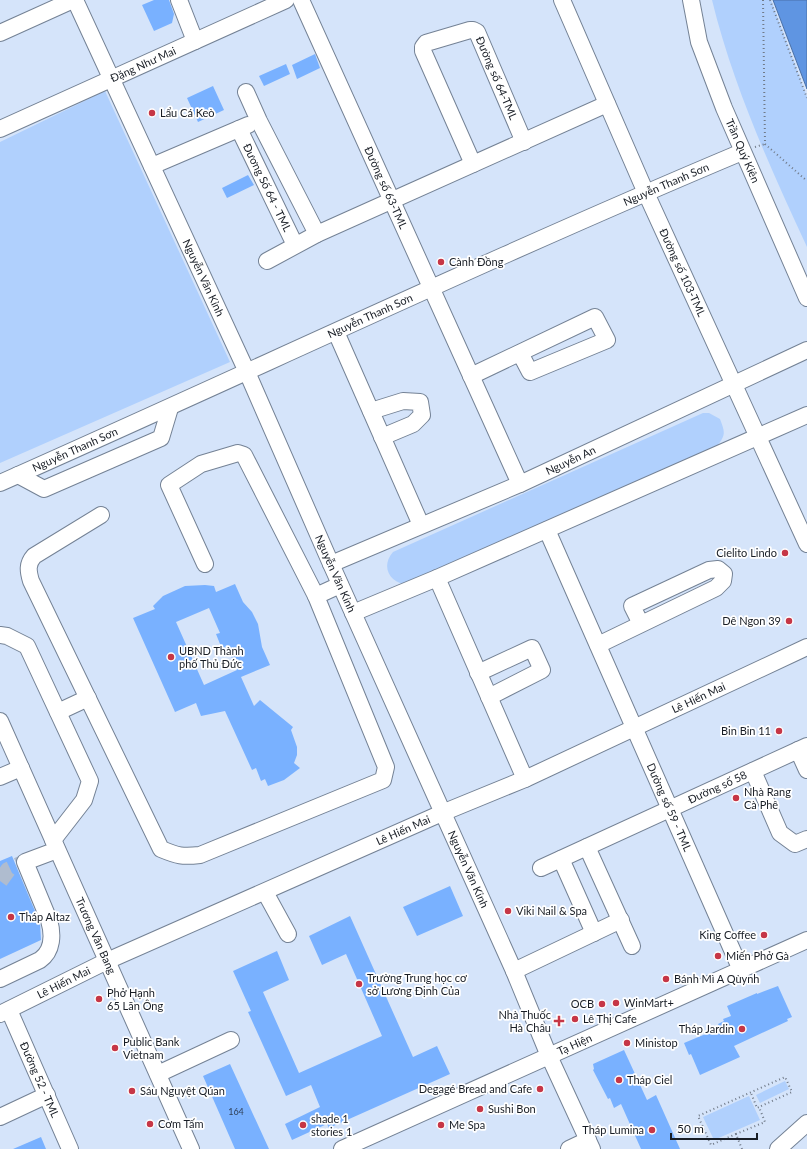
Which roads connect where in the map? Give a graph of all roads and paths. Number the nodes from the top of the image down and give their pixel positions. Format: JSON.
{"nodes":[{"id":1,"x":74,"y":0,"type":"edge"},
{"id":2,"x":179,"y":0,"type":"edge"},
{"id":3,"x":286,"y":0,"type":"edge"},
{"id":4,"x":301,"y":0,"type":"edge"},
{"id":5,"x":562,"y":0,"type":"edge"},
{"id":6,"x":691,"y":0,"type":"edge"},
{"id":7,"x":763,"y":0,"type":"edge"},
{"id":8,"x":770,"y":0,"type":"edge"},
{"id":9,"x":0,"y":33,"type":"edge"},
{"id":10,"x":195,"y":41,"type":"junction"},
{"id":11,"x":112,"y":78,"type":"junction"},
{"id":12,"x":246,"y":92,"type":"dead end"},
{"id":13,"x":807,"y":98,"type":"edge"},
{"id":14,"x":607,"y":104,"type":"junction"},
{"id":15,"x":259,"y":120,"type":"junction"},
{"id":16,"x":0,"y":129,"type":"edge"},
{"id":17,"x":239,"y":129,"type":"junction"},
{"id":18,"x":524,"y":142,"type":"junction"},
{"id":19,"x":742,"y":152,"type":"junction"},
{"id":20,"x":473,"y":164,"type":"junction"},
{"id":21,"x":152,"y":166,"type":"junction"},
{"id":22,"x":807,"y":181,"type":"edge"},
{"id":23,"x":646,"y":193,"type":"junction"},
{"id":24,"x":392,"y":201,"type":"junction"},
{"id":25,"x":317,"y":234,"type":"junction"},
{"id":26,"x":295,"y":245,"type":"junction"},
{"id":27,"x":267,"y":260,"type":"dead end"},
{"id":28,"x":431,"y":288,"type":"junction"},
{"id":29,"x":807,"y":298,"type":"edge"},
{"id":30,"x":336,"y":332,"type":"junction"},
{"id":31,"x":807,"y":350,"type":"edge"},
{"id":32,"x":520,"y":353,"type":"junction"},
{"id":33,"x":247,"y":372,"type":"junction"},
{"id":34,"x":471,"y":376,"type":"junction"},
{"id":35,"x":734,"y":384,"type":"junction"},
{"id":36,"x":170,"y":408,"type":"junction"},
{"id":37,"x":371,"y":411,"type":"junction"},
{"id":38,"x":807,"y":415,"type":"edge"},
{"id":39,"x":382,"y":436,"type":"junction"},
{"id":40,"x":757,"y":438,"type":"junction"},
{"id":41,"x":18,"y":475,"type":"junction"},
{"id":42,"x":0,"y":483,"type":"edge"},
{"id":43,"x":520,"y":484,"type":"junction"},
{"id":44,"x":101,"y":515,"type":"dead end"},
{"id":45,"x":421,"y":525,"type":"junction"},
{"id":46,"x":547,"y":530,"type":"junction"},
{"id":47,"x":807,"y":544,"type":"edge"},
{"id":48,"x":204,"y":564,"type":"dead end"},
{"id":49,"x":331,"y":564,"type":"junction"},
{"id":50,"x":437,"y":578,"type":"junction"},
{"id":51,"x":340,"y":585,"type":"junction"},
{"id":52,"x":316,"y":596,"type":"junction"},
{"id":53,"x":353,"y":613,"type":"junction"},
{"id":54,"x":641,"y":624,"type":"junction"},
{"id":55,"x":0,"y":635,"type":"edge"},
{"id":56,"x":598,"y":645,"type":"junction"},
{"id":57,"x":807,"y":647,"type":"edge"},
{"id":58,"x":478,"y":673,"type":"junction"},
{"id":59,"x":489,"y":697,"type":"junction"},
{"id":60,"x":88,"y":698,"type":"junction"},
{"id":61,"x":58,"y":712,"type":"junction"},
{"id":62,"x":0,"y":722,"type":"edge"},
{"id":63,"x":634,"y":728,"type":"junction"},
{"id":64,"x":803,"y":748,"type":"edge"},
{"id":65,"x":21,"y":768,"type":"junction"},
{"id":66,"x":807,"y":770,"type":"edge"},
{"id":67,"x":753,"y":771,"type":"junction"},
{"id":68,"x":0,"y":777,"type":"edge"},
{"id":69,"x":525,"y":779,"type":"junction"},
{"id":70,"x":670,"y":809,"type":"junction"},
{"id":71,"x":442,"y":813,"type":"junction"},
{"id":72,"x":807,"y":839,"type":"edge"},
{"id":73,"x":55,"y":845,"type":"junction"},
{"id":74,"x":587,"y":847,"type":"junction"},
{"id":75,"x":561,"y":859,"type":"junction"},
{"id":76,"x":541,"y":868,"type":"dead end"},
{"id":77,"x":265,"y":892,"type":"junction"},
{"id":78,"x":621,"y":920,"type":"junction"},
{"id":79,"x":594,"y":933,"type":"junction"},
{"id":80,"x":288,"y":934,"type":"dead end"},
{"id":81,"x":807,"y":940,"type":"edge"},
{"id":82,"x":632,"y":946,"type":"dead end"},
{"id":83,"x":107,"y":961,"type":"junction"},
{"id":84,"x":741,"y":970,"type":"junction"},
{"id":85,"x":514,"y":971,"type":"junction"},
{"id":86,"x":0,"y":979,"type":"edge"},
{"id":87,"x":4,"y":1012,"type":"edge"},
{"id":88,"x":231,"y":1040,"type":"dead end"},
{"id":89,"x":550,"y":1056,"type":"junction"},
{"id":90,"x":158,"y":1074,"type":"junction"},
{"id":91,"x":751,"y":1093,"type":"junction"},
{"id":92,"x":47,"y":1095,"type":"junction"},
{"id":93,"x":759,"y":1107,"type":"junction"},
{"id":94,"x":0,"y":1117,"type":"edge"},
{"id":95,"x":807,"y":1123,"type":"edge"},
{"id":96,"x":736,"y":1134,"type":"junction"},
{"id":97,"x":590,"y":1144,"type":"edge"},
{"id":98,"x":70,"y":1149,"type":"edge"},
{"id":99,"x":191,"y":1149,"type":"edge"},
{"id":100,"x":342,"y":1149,"type":"edge"},
{"id":101,"x":569,"y":1149,"type":"edge"},
{"id":102,"x":742,"y":1149,"type":"edge"},
{"id":103,"x":778,"y":1149,"type":"edge"}],
"edges":[{"from":1,"to":9,"type":"street"},
{"from":1,"to":11,"type":"street","name":"Nguyễn Văn Kỉnh"},
{"from":2,"to":10,"type":"street"},
{"from":3,"to":10,"type":"street","name":"Đặng Như Mai"},
{"from":4,"to":24,"type":"street","name":"Đường số 63-TML"},
{"from":5,"to":14,"type":"street","name":"Đường số 103-TML"},
{"from":6,"to":19,"type":"street","name":"Trần Quý Kiên"},
{"from":7,"to":22,"type":"path"},
{"from":8,"to":13,"type":"path"},
{"from":10,"to":11,"type":"street","name":"Đặng Như Mai"},
{"from":11,"to":16,"type":"street","name":"Đặng Như Mai"},
{"from":11,"to":21,"type":"street","name":"Nguyễn Văn Kỉnh"},
{"from":12,"to":15,"type":"street","name":"Đương Số 64 - TML"},
{"from":14,"to":18,"type":"street"},
{"from":14,"to":23,"type":"street","name":"Đường số 103-TML"},
{"from":15,"to":17,"type":"street","name":"Đương Số 64 - TML"},
{"from":15,"to":25,"type":"street","name":"Đương Số 64 - TML"},
{"from":17,"to":21,"type":"street","name":"Đương Số 64 - TML"},
{"from":17,"to":26,"type":"street","name":"Đương Số 64 - TML"},
{"from":18,"to":20,"type":"street"},
{"from":18,"to":20,"type":"street","name":"Đường số 64-TML"},
{"from":19,"to":23,"type":"street","name":"Nguyễn Thanh Sơn"},
{"from":19,"to":29,"type":"street","name":"Trần Quý Kiên"},
{"from":20,"to":24,"type":"street"},
{"from":21,"to":33,"type":"street","name":"Nguyễn Văn Kỉnh"},
{"from":23,"to":28,"type":"street","name":"Nguyễn Thanh Sơn"},
{"from":23,"to":35,"type":"street","name":"Đường số 103-TML"},
{"from":24,"to":25,"type":"street"},
{"from":24,"to":28,"type":"street","name":"Đường số 63-TML"},
{"from":25,"to":26,"type":"street"},
{"from":26,"to":27,"type":"street"},
{"from":28,"to":30,"type":"street","name":"Nguyễn Thanh Sơn"},
{"from":28,"to":34,"type":"street","name":"Đường số 63-TML"},
{"from":30,"to":33,"type":"street","name":"Nguyễn Thanh Sơn"},
{"from":30,"to":37,"type":"street"},
{"from":31,"to":35,"type":"street","name":"Nguyễn An"},
{"from":32,"to":32,"type":"street"},
{"from":32,"to":34,"type":"street"},
{"from":33,"to":36,"type":"street","name":"Nguyễn Thanh Sơn"},
{"from":33,"to":49,"type":"street","name":"Nguyễn Văn Kỉnh"},
{"from":34,"to":43,"type":"street","name":"Đường số 63-TML"},
{"from":35,"to":40,"type":"street","name":"Đường số 103-TML"},
{"from":35,"to":43,"type":"street","name":"Nguyễn An"},
{"from":36,"to":41,"type":"street","name":"Nguyễn Thanh Sơn"},
{"from":36,"to":41,"type":"street"},
{"from":37,"to":39,"type":"street"},
{"from":37,"to":39,"type":"street"},
{"from":38,"to":40,"type":"street"},
{"from":39,"to":45,"type":"street"},
{"from":40,"to":46,"type":"street"},
{"from":40,"to":47,"type":"street","name":"Đường số 103-TML"},
{"from":41,"to":42,"type":"street","name":"Nguyễn Thanh Sơn"},
{"from":43,"to":45,"type":"street","name":"Nguyễn An"},
{"from":44,"to":60,"type":"street"},
{"from":45,"to":49,"type":"street","name":"Nguyễn An"},
{"from":46,"to":50,"type":"street"},
{"from":46,"to":56,"type":"street","name":"Dường số 59 - TML"},
{"from":48,"to":52,"type":"street"},
{"from":49,"to":51,"type":"street","name":"Nguyễn Văn Kỉnh"},
{"from":50,"to":53,"type":"street"},
{"from":50,"to":58,"type":"street"},
{"from":51,"to":52,"type":"street"},
{"from":51,"to":53,"type":"street","name":"Nguyễn Văn Kỉnh"},
{"from":52,"to":60,"type":"street"},
{"from":53,"to":71,"type":"street","name":"Nguyễn Văn Kỉnh"},
{"from":54,"to":54,"type":"street"},
{"from":54,"to":56,"type":"street"},
{"from":55,"to":61,"type":"street"},
{"from":56,"to":63,"type":"street","name":"Dường số 59 - TML"},
{"from":57,"to":63,"type":"street","name":"Lê Hiến Mai"},
{"from":58,"to":59,"type":"street"},
{"from":58,"to":59,"type":"street"},
{"from":59,"to":69,"type":"street"},
{"from":60,"to":61,"type":"street"},
{"from":61,"to":73,"type":"street"},
{"from":62,"to":65,"type":"street","name":"Trương Văn Bang"},
{"from":63,"to":69,"type":"street","name":"Lê Hiến Mai"},
{"from":63,"to":70,"type":"street","name":"Dường số 59 - TML"},
{"from":64,"to":66,"type":"street"},
{"from":64,"to":67,"type":"street","name":"Đường số 58"},
{"from":65,"to":68,"type":"street"},
{"from":65,"to":73,"type":"street","name":"Trương Văn Bang"},
{"from":67,"to":70,"type":"street","name":"Đường số 58"},
{"from":67,"to":72,"type":"street"},
{"from":69,"to":71,"type":"street","name":"Lê Hiến Mai"},
{"from":70,"to":74,"type":"street","name":"Đường số 58"},
{"from":70,"to":84,"type":"street","name":"Dường số 59 - TML"},
{"from":71,"to":77,"type":"street","name":"Lê Hiến Mai"},
{"from":71,"to":85,"type":"street","name":"Nguyễn Văn Kỉnh"},
{"from":73,"to":83,"type":"street","name":"Trương Văn Bang"},
{"from":73,"to":86,"type":"street"},
{"from":74,"to":75,"type":"street","name":"Đường số 58"},
{"from":74,"to":78,"type":"street"},
{"from":75,"to":76,"type":"street","name":"Đường số 58"},
{"from":75,"to":79,"type":"street"},
{"from":77,"to":80,"type":"street"},
{"from":77,"to":83,"type":"street","name":"Lê Hiến Mai"},
{"from":78,"to":79,"type":"street"},
{"from":78,"to":82,"type":"street"},
{"from":79,"to":85,"type":"street"},
{"from":81,"to":84,"type":"street","name":"Tạ Hiện"},
{"from":83,"to":87,"type":"street","name":"Lê Hiến Mai"},
{"from":83,"to":90,"type":"street","name":"Trương Văn Bang"},
{"from":84,"to":89,"type":"street","name":"Tạ Hiện"},
{"from":85,"to":89,"type":"street","name":"Nguyễn Văn Kỉnh"},
{"from":87,"to":92,"type":"street","name":"Đường 52 - TML"},
{"from":88,"to":90,"type":"street"},
{"from":89,"to":97,"type":"street","name":"Nguyễn Văn Kỉnh"},
{"from":89,"to":100,"type":"street","name":"Tạ Hiện"},
{"from":90,"to":99,"type":"street","name":"Trương Văn Bang"},
{"from":91,"to":93,"type":"path"},
{"from":91,"to":93,"type":"path"},
{"from":91,"to":96,"type":"path"},
{"from":92,"to":94,"type":"street"},
{"from":92,"to":98,"type":"street","name":"Đường 52 - TML"},
{"from":93,"to":96,"type":"path"},
{"from":95,"to":103,"type":"street"},
{"from":96,"to":102,"type":"path"},
{"from":97,"to":101,"type":"street"}]}
